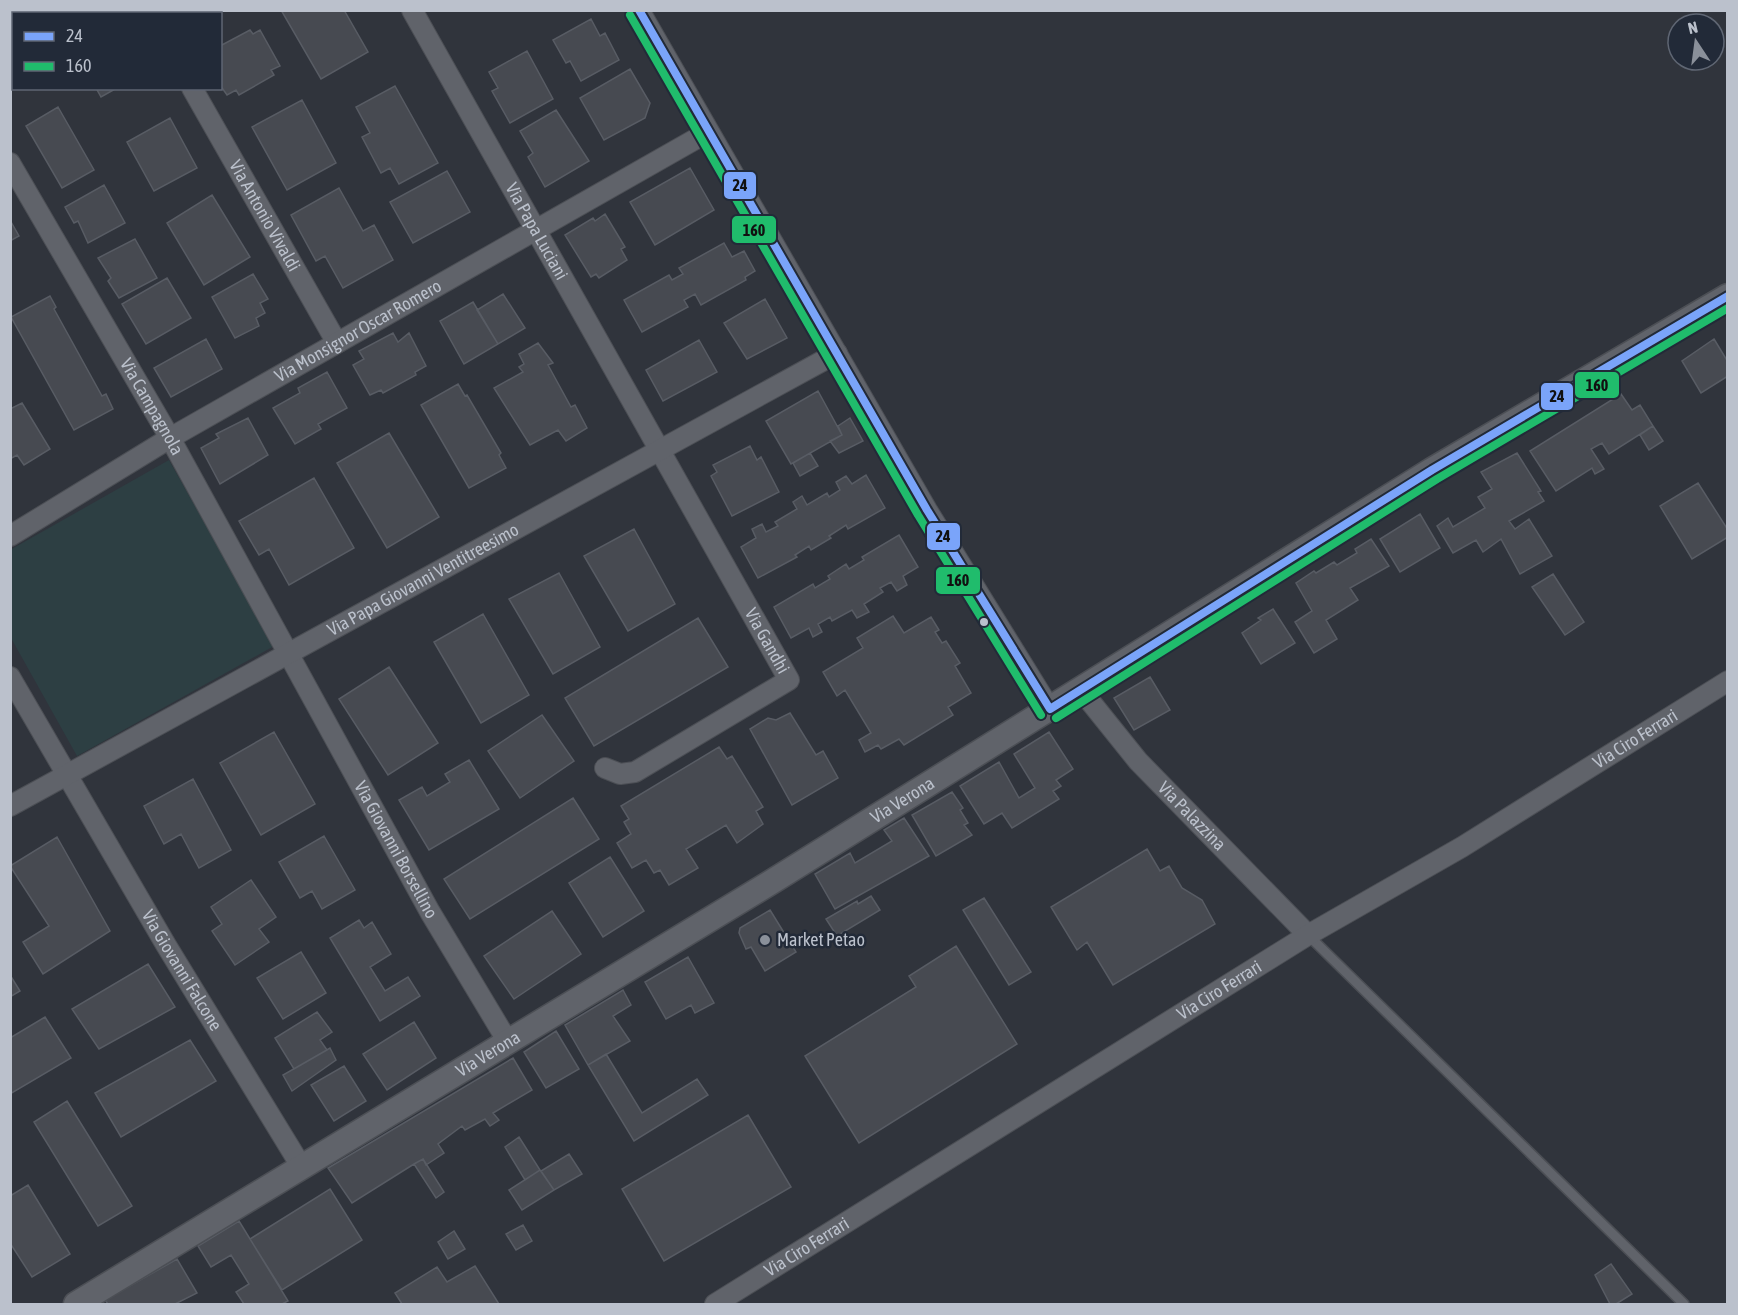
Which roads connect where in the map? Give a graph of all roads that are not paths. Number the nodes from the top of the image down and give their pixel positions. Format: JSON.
{"nodes":[{"id":1,"x":412,"y":10,"type":"edge"},
{"id":2,"x":639,"y":10,"type":"edge"},
{"id":3,"x":193,"y":90,"type":"edge"},
{"id":4,"x":708,"y":132,"type":"junction"},
{"id":5,"x":10,"y":163,"type":"edge"},
{"id":6,"x":535,"y":229,"type":"junction"},
{"id":7,"x":1728,"y":296,"type":"edge"},
{"id":8,"x":337,"y":343,"type":"junction"},
{"id":9,"x":837,"y":353,"type":"junction"},
{"id":10,"x":170,"y":438,"type":"junction"},
{"id":11,"x":661,"y":451,"type":"junction"},
{"id":12,"x":10,"y":536,"type":"edge"},
{"id":13,"x":290,"y":653,"type":"junction"},
{"id":14,"x":10,"y":677,"type":"edge"},
{"id":15,"x":1728,"y":681,"type":"edge"},
{"id":16,"x":1081,"y":690,"type":"junction"},
{"id":17,"x":1050,"y":709,"type":"junction"},
{"id":18,"x":605,"y":768,"type":"dead end"},
{"id":19,"x":68,"y":774,"type":"junction"},
{"id":20,"x":10,"y":806,"type":"edge"},
{"id":21,"x":1308,"y":935,"type":"junction"},
{"id":22,"x":508,"y":1042,"type":"junction"},
{"id":23,"x":301,"y":1166,"type":"junction"},
{"id":24,"x":76,"y":1305,"type":"edge"},
{"id":25,"x":715,"y":1305,"type":"edge"},
{"id":26,"x":1684,"y":1305,"type":"edge"}],
"edges":[{"from":1,"to":6,"type":"street","name":"Via Papa Luciani"},
{"from":2,"to":4,"type":"street"},
{"from":3,"to":8,"type":"street","name":"Via Antonio Vivaldi"},
{"from":4,"to":6,"type":"street","name":"Via Monsignor Oscar Romero"},
{"from":4,"to":9,"type":"street"},
{"from":5,"to":10,"type":"street","name":"Via Campagnola"},
{"from":6,"to":8,"type":"street","name":"Via Monsignor Oscar Romero"},
{"from":6,"to":11,"type":"street","name":"Via Papa Luciani"},
{"from":7,"to":16,"type":"street","name":"Via Verona"},
{"from":8,"to":10,"type":"street","name":"Via Monsignor Oscar Romero"},
{"from":9,"to":11,"type":"street","name":"Via Papa Giovanni Ventitreesimo"},
{"from":9,"to":17,"type":"street"},
{"from":10,"to":12,"type":"street","name":"Via Monsignor Oscar Romero"},
{"from":10,"to":13,"type":"street","name":"Via Campagnola"},
{"from":11,"to":13,"type":"street","name":"Via Papa Giovanni Ventitreesimo"},
{"from":11,"to":18,"type":"street","name":"Via Gandhi"},
{"from":13,"to":19,"type":"street","name":"Via Papa Giovanni Ventitreesimo"},
{"from":13,"to":22,"type":"street","name":"Via Giovanni Borsellino"},
{"from":14,"to":19,"type":"street","name":"Via Giovanni Falcone"},
{"from":15,"to":21,"type":"street","name":"Via Ciro Ferrari"},
{"from":16,"to":17,"type":"street","name":"Via Verona"},
{"from":16,"to":21,"type":"street","name":"Via Palazzina"},
{"from":17,"to":22,"type":"street","name":"Via Verona"},
{"from":19,"to":20,"type":"street","name":"Via Papa Giovanni Ventitreesimo"},
{"from":19,"to":23,"type":"street","name":"Via Giovanni Falcone"},
{"from":21,"to":25,"type":"street","name":"Via Ciro Ferrari"},
{"from":21,"to":26,"type":"lane"},
{"from":22,"to":23,"type":"street","name":"Via Verona"},
{"from":23,"to":24,"type":"street","name":"Via Verona"}]}
